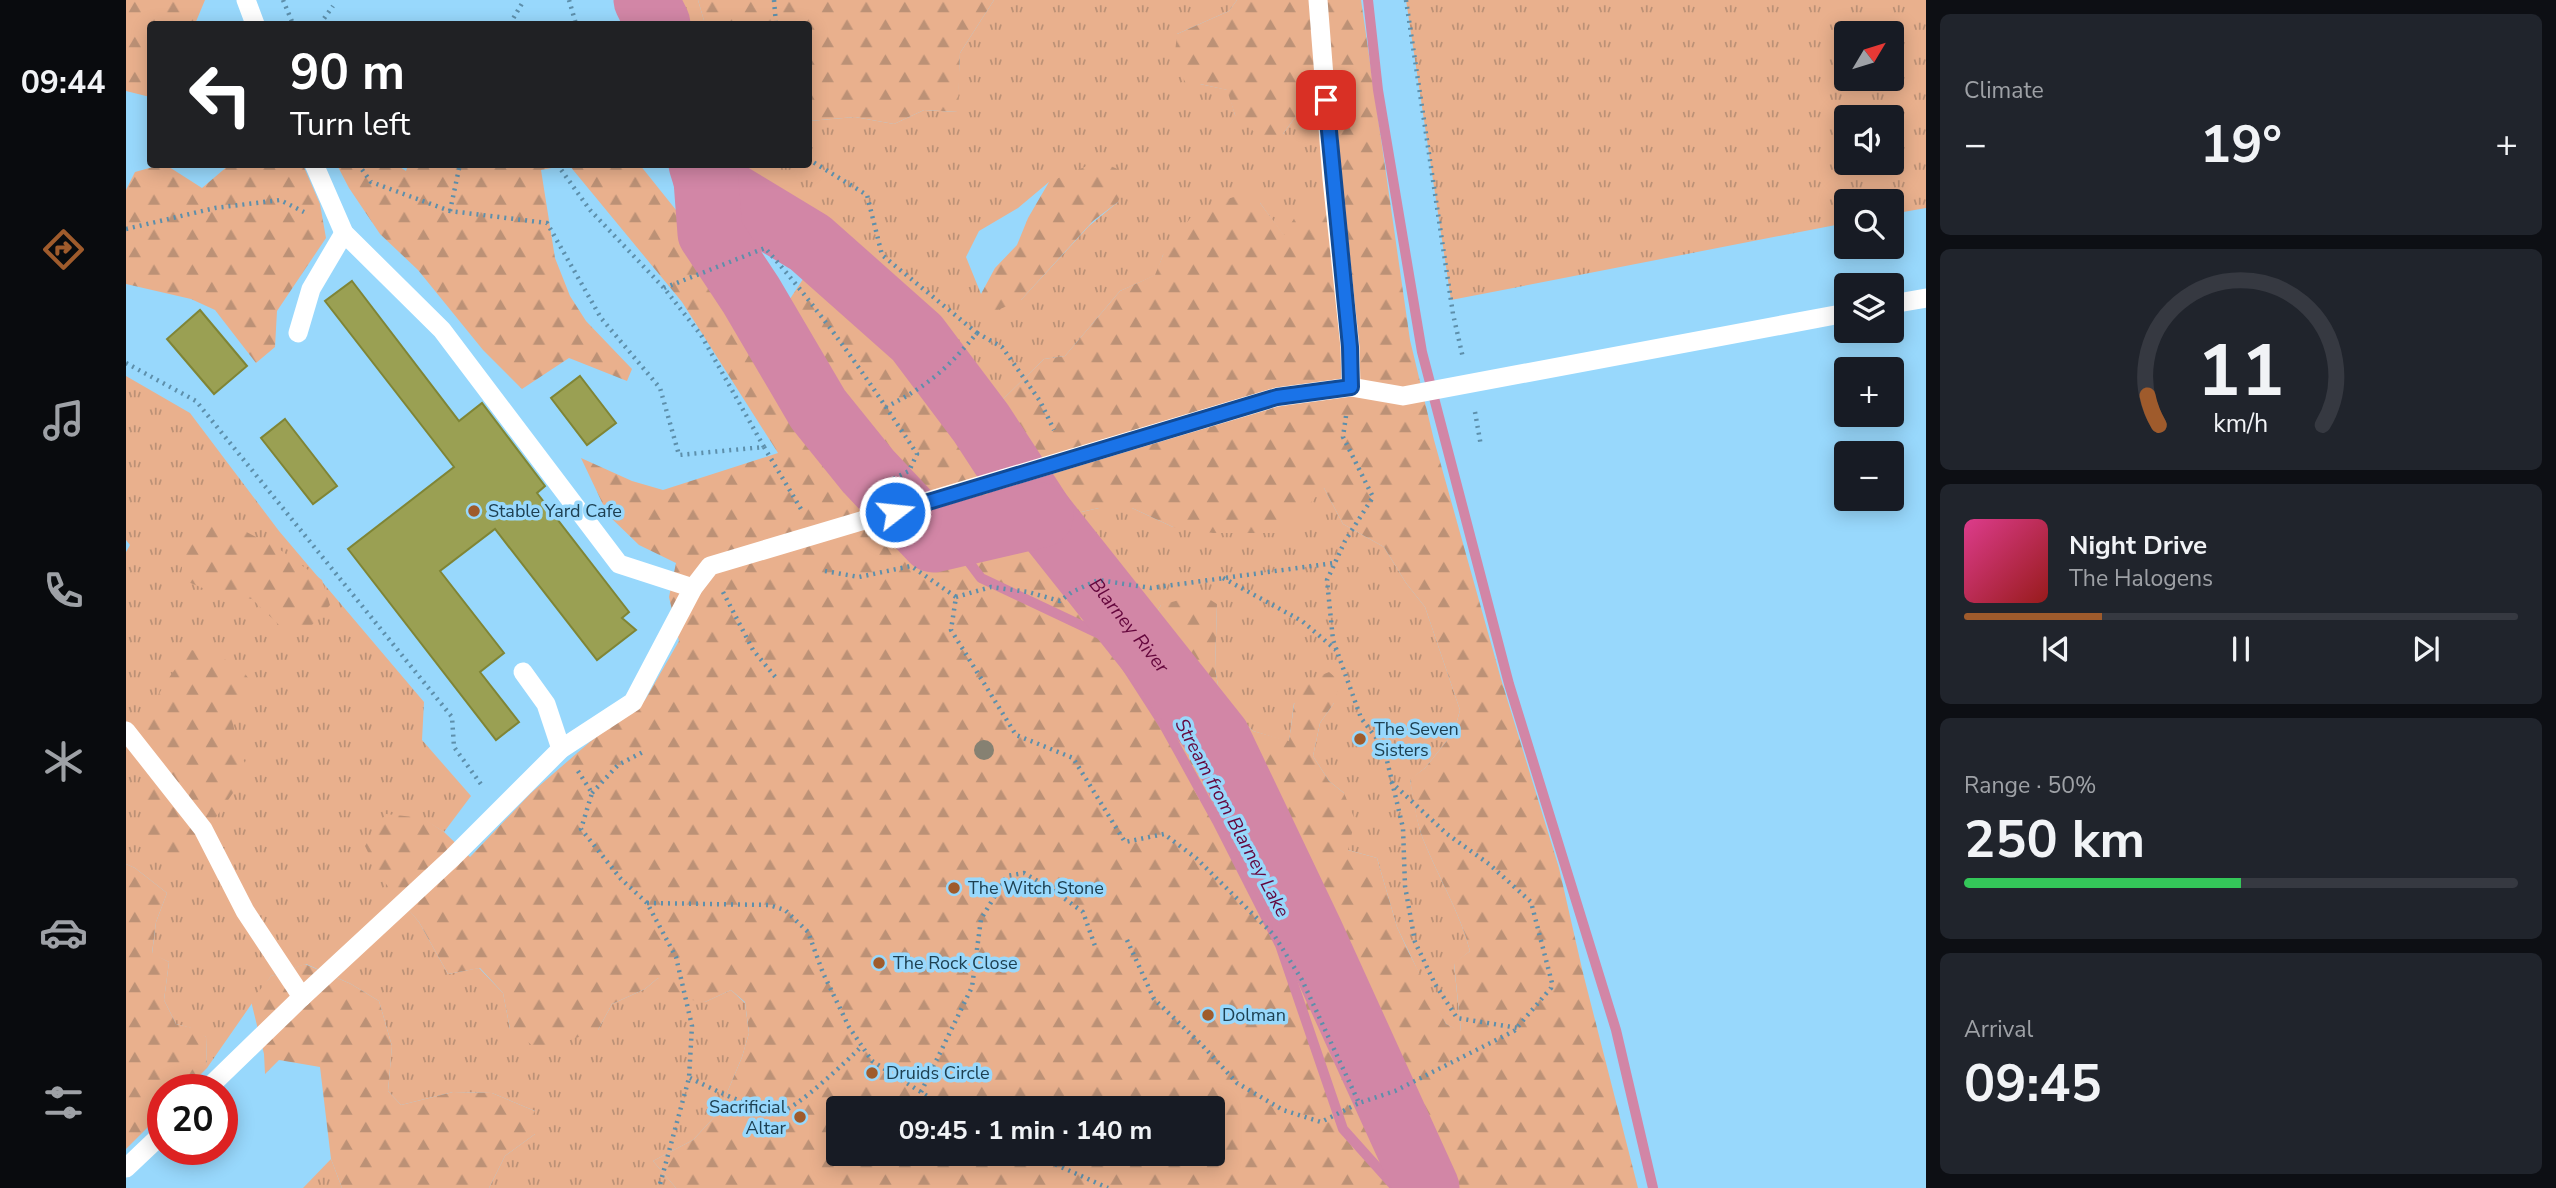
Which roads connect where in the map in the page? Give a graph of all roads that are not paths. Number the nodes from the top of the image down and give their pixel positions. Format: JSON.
{"nodes":[{"id":1,"x":246,"y":0,"type":"edge"},
{"id":2,"x":1318,"y":0,"type":"edge"},
{"id":3,"x":254,"y":21,"type":"edge"},
{"id":4,"x":316,"y":168,"type":"edge"},
{"id":5,"x":344,"y":233,"type":"junction"},
{"id":6,"x":1926,"y":298,"type":"edge"},
{"id":7,"x":1904,"y":302,"type":"edge"},
{"id":8,"x":1834,"y":315,"type":"edge"},
{"id":9,"x":298,"y":334,"type":"dead end"},
{"id":10,"x":1351,"y":387,"type":"junction"},
{"id":11,"x":693,"y":588,"type":"junction"},
{"id":12,"x":523,"y":671,"type":"dead end"},
{"id":13,"x":126,"y":731,"type":"edge"},
{"id":14,"x":561,"y":749,"type":"junction"},
{"id":15,"x":302,"y":997,"type":"junction"},
{"id":16,"x":223,"y":1074,"type":"edge"},
{"id":17,"x":147,"y":1148,"type":"edge"},
{"id":18,"x":126,"y":1168,"type":"edge"}],
"edges":[{"from":1,"to":3,"type":"lane"},
{"from":2,"to":10,"type":"lane"},
{"from":4,"to":5,"type":"lane"},
{"from":5,"to":9,"type":"lane"},
{"from":5,"to":11,"type":"lane"},
{"from":6,"to":7,"type":"lane"},
{"from":8,"to":10,"type":"lane"},
{"from":10,"to":11,"type":"lane"},
{"from":11,"to":14,"type":"lane"},
{"from":12,"to":14,"type":"lane"},
{"from":13,"to":15,"type":"lane"},
{"from":14,"to":15,"type":"lane"},
{"from":15,"to":16,"type":"lane"},
{"from":17,"to":18,"type":"lane"}]}
